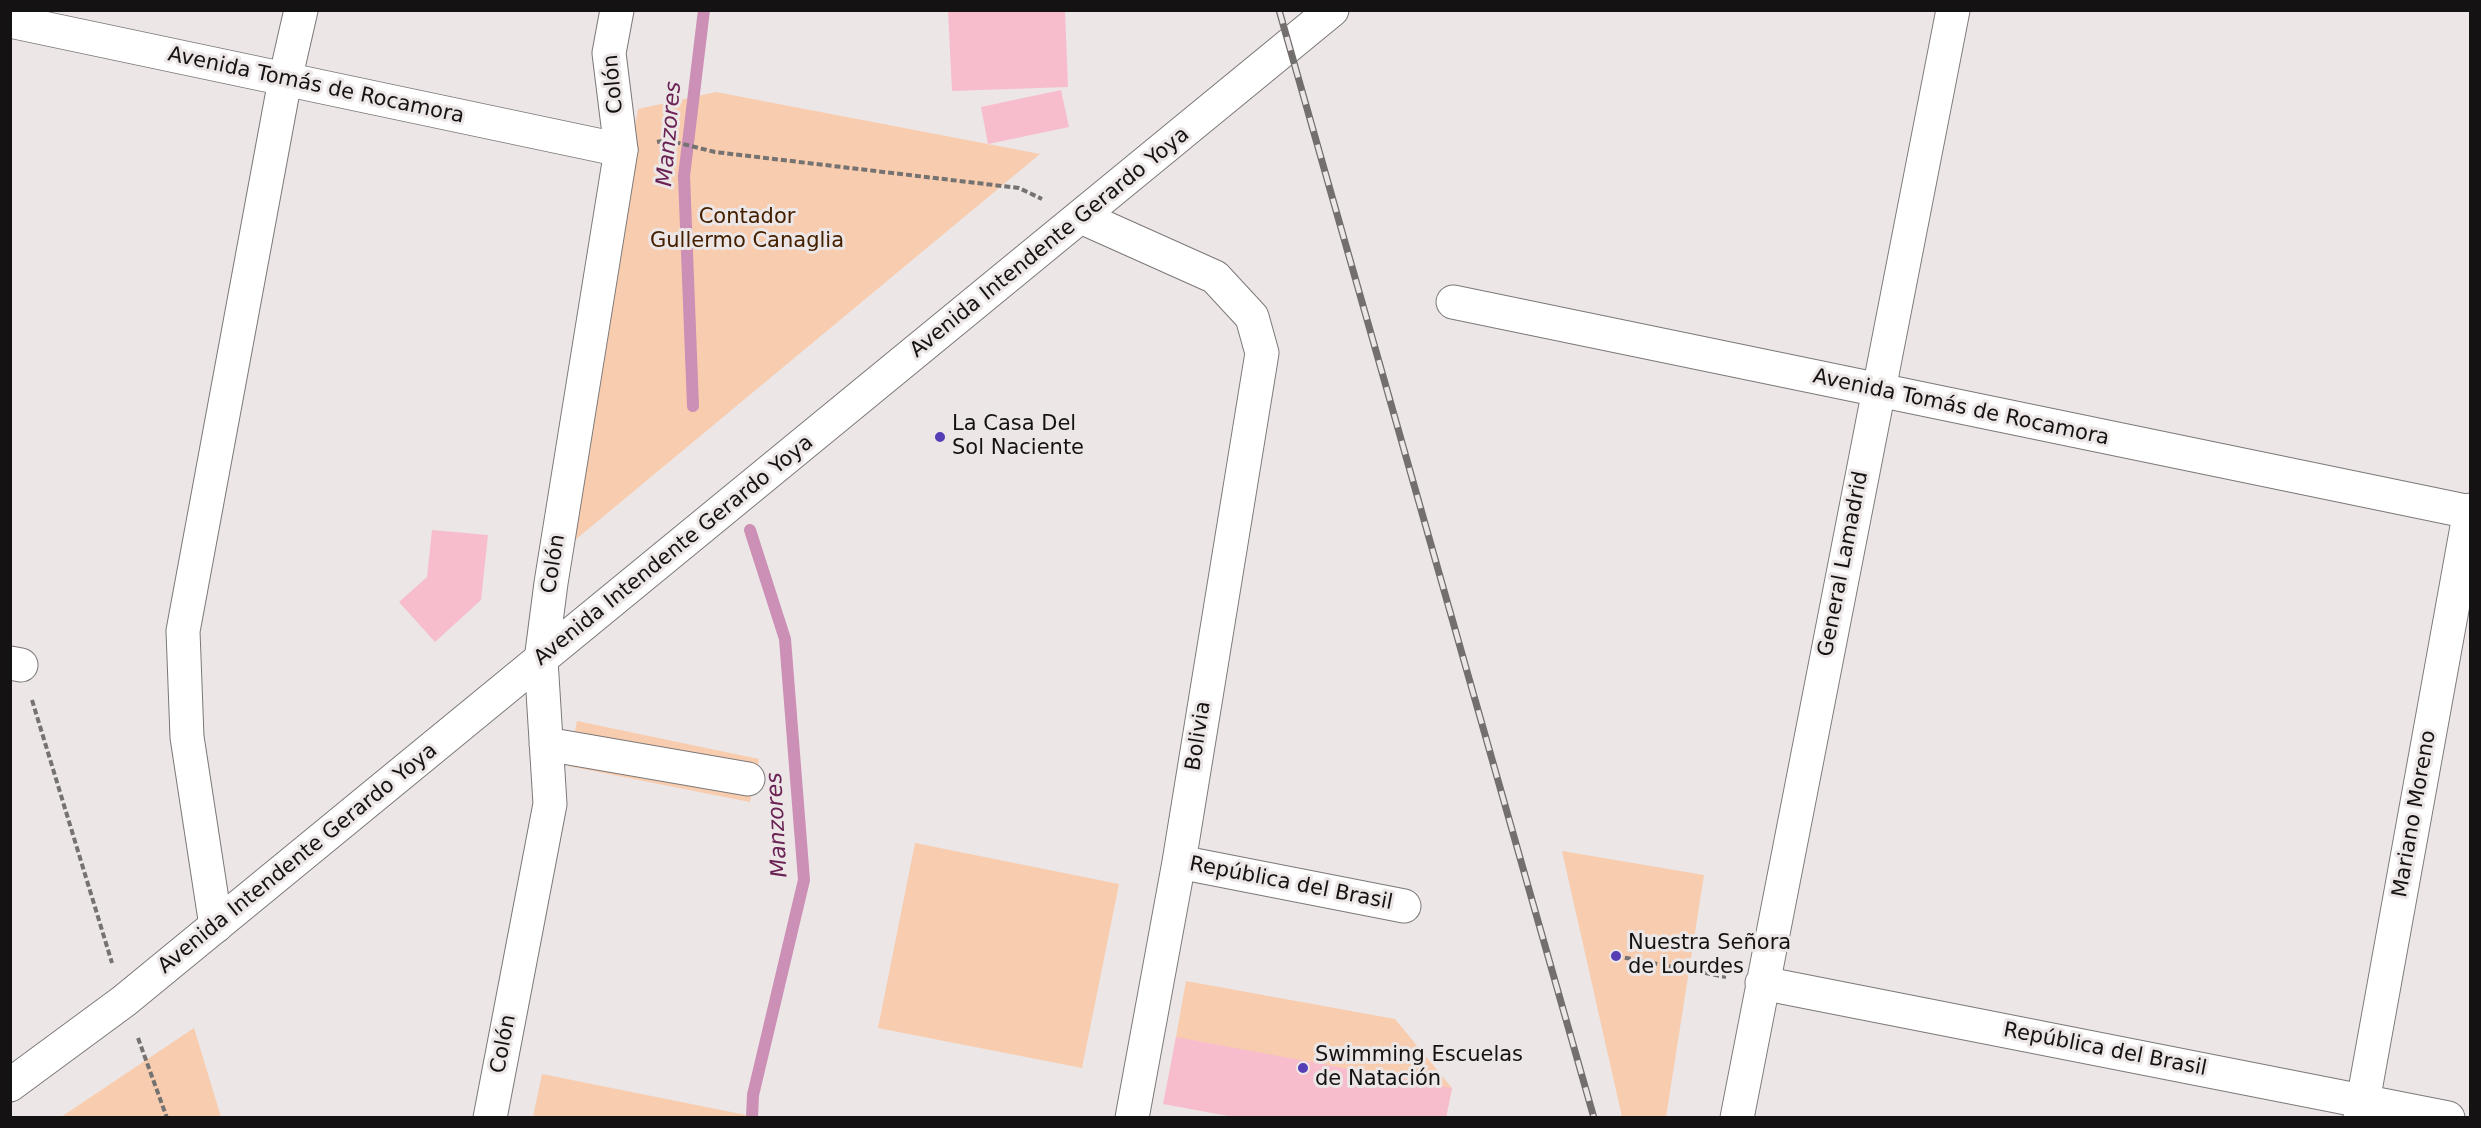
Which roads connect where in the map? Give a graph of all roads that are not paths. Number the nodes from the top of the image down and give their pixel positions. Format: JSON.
{"nodes":[{"id":1,"x":301,"y":10,"type":"edge"},
{"id":2,"x":617,"y":10,"type":"edge"},
{"id":3,"x":1332,"y":10,"type":"edge"},
{"id":4,"x":1953,"y":10,"type":"edge"},
{"id":5,"x":28,"y":19,"type":"edge"},
{"id":6,"x":285,"y":80,"type":"junction"},
{"id":7,"x":621,"y":150,"type":"junction"},
{"id":8,"x":1081,"y":217,"type":"junction"},
{"id":9,"x":1453,"y":302,"type":"dead end"},
{"id":10,"x":1878,"y":391,"type":"junction"},
{"id":11,"x":2470,"y":511,"type":"edge"},
{"id":12,"x":541,"y":660,"type":"junction"},
{"id":13,"x":546,"y":744,"type":"junction"},
{"id":14,"x":748,"y":779,"type":"dead end"},
{"id":15,"x":1179,"y":862,"type":"junction"},
{"id":16,"x":1404,"y":906,"type":"dead end"},
{"id":17,"x":216,"y":926,"type":"junction"},
{"id":18,"x":1762,"y":983,"type":"junction"},
{"id":19,"x":10,"y":1085,"type":"edge"},
{"id":20,"x":2361,"y":1109,"type":"edge"},
{"id":21,"x":490,"y":1118,"type":"edge"},
{"id":22,"x":1132,"y":1118,"type":"edge"},
{"id":23,"x":1737,"y":1118,"type":"edge"},
{"id":24,"x":2448,"y":1118,"type":"edge"}],
"edges":[{"from":1,"to":6,"type":"street"},
{"from":2,"to":7,"type":"street","name":"Colón"},
{"from":3,"to":8,"type":"street","name":"Avenida Intendente Gerardo Yoya"},
{"from":4,"to":10,"type":"street","name":"General Lamadrid"},
{"from":5,"to":6,"type":"street","name":"Avenida Tomás de Rocamora"},
{"from":6,"to":7,"type":"street","name":"Avenida Tomás de Rocamora"},
{"from":6,"to":17,"type":"street"},
{"from":7,"to":12,"type":"street","name":"Colón"},
{"from":8,"to":12,"type":"street","name":"Avenida Intendente Gerardo Yoya"},
{"from":8,"to":15,"type":"street","name":"Bolivia"},
{"from":9,"to":10,"type":"street","name":"Avenida Tomás de Rocamora"},
{"from":10,"to":11,"type":"street","name":"Avenida Tomás de Rocamora"},
{"from":10,"to":18,"type":"street","name":"General Lamadrid"},
{"from":11,"to":20,"type":"street","name":"Mariano Moreno"},
{"from":12,"to":13,"type":"street","name":"Colón"},
{"from":12,"to":17,"type":"street","name":"Avenida Intendente Gerardo Yoya"},
{"from":13,"to":14,"type":"street"},
{"from":13,"to":21,"type":"street","name":"Colón"},
{"from":15,"to":16,"type":"street","name":"República del Brasil"},
{"from":15,"to":22,"type":"street","name":"Bolivia"},
{"from":17,"to":19,"type":"street","name":"Avenida Intendente Gerardo Yoya"},
{"from":18,"to":20,"type":"street","name":"República del Brasil"},
{"from":18,"to":23,"type":"street","name":"General Lamadrid"},
{"from":20,"to":24,"type":"street","name":"República del Brasil"}]}
